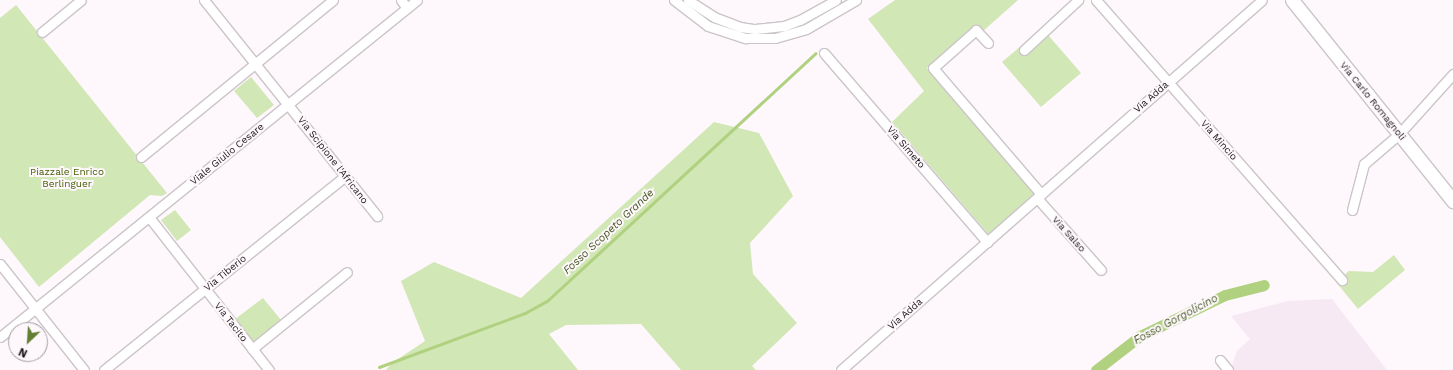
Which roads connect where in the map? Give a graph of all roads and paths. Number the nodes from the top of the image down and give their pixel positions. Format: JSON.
{"nodes":[{"id":1,"x":81,"y":0,"type":"edge"},
{"id":2,"x":204,"y":0,"type":"edge"},
{"id":3,"x":333,"y":0,"type":"edge"},
{"id":4,"x":400,"y":0,"type":"edge"},
{"id":5,"x":418,"y":0,"type":"edge"},
{"id":6,"x":674,"y":0,"type":"edge"},
{"id":7,"x":688,"y":0,"type":"edge"},
{"id":8,"x":836,"y":0,"type":"edge"},
{"id":9,"x":856,"y":0,"type":"edge"},
{"id":10,"x":1078,"y":0,"type":"edge"},
{"id":11,"x":1096,"y":0,"type":"edge"},
{"id":12,"x":1262,"y":0,"type":"edge"},
{"id":13,"x":1292,"y":0,"type":"edge"},
{"id":14,"x":407,"y":8,"type":"junction"},
{"id":15,"x":42,"y":32,"type":"dead end"},
{"id":16,"x":988,"y":43,"type":"dead end"},
{"id":17,"x":1024,"y":50,"type":"dead end"},
{"id":18,"x":824,"y":53,"type":"dead end"},
{"id":19,"x":256,"y":63,"type":"junction"},
{"id":20,"x":1453,"y":74,"type":"edge"},
{"id":21,"x":1168,"y":82,"type":"junction"},
{"id":22,"x":288,"y":104,"type":"junction"},
{"id":23,"x":1399,"y":134,"type":"junction"},
{"id":24,"x":141,"y":157,"type":"dead end"},
{"id":25,"x":345,"y":176,"type":"junction"},
{"id":26,"x":1039,"y":196,"type":"junction"},
{"id":27,"x":1453,"y":201,"type":"edge"},
{"id":28,"x":1352,"y":210,"type":"dead end"},
{"id":29,"x":377,"y":216,"type":"dead end"},
{"id":30,"x":149,"y":217,"type":"junction"},
{"id":31,"x":987,"y":242,"type":"junction"},
{"id":32,"x":0,"y":264,"type":"edge"},
{"id":33,"x":1101,"y":270,"type":"dead end"},
{"id":34,"x":347,"y":272,"type":"dead end"},
{"id":35,"x":1342,"y":280,"type":"dead end"},
{"id":36,"x":205,"y":289,"type":"junction"},
{"id":37,"x":36,"y":308,"type":"junction"},
{"id":38,"x":0,"y":337,"type":"edge"},
{"id":39,"x":252,"y":348,"type":"junction"},
{"id":40,"x":1220,"y":360,"type":"dead end"},
{"id":41,"x":84,"y":370,"type":"edge"},
{"id":42,"x":104,"y":370,"type":"edge"},
{"id":43,"x":269,"y":370,"type":"edge"},
{"id":44,"x":842,"y":370,"type":"edge"},
{"id":45,"x":1228,"y":370,"type":"edge"}],
"edges":[{"from":1,"to":15,"type":"street"},
{"from":2,"to":19,"type":"street","name":"Via Scipione l'Africano"},
{"from":3,"to":19,"type":"street"},
{"from":4,"to":14,"type":"street"},
{"from":5,"to":14,"type":"street","name":"Viale Giulio Cesare"},
{"from":6,"to":9,"type":"street"},
{"from":7,"to":8,"type":"street"},
{"from":10,"to":17,"type":"street"},
{"from":11,"to":21,"type":"street","name":"Via Mincio"},
{"from":12,"to":21,"type":"street","name":"Via Adda"},
{"from":13,"to":23,"type":"main road","name":"Via Carlo Romagnoli"},
{"from":14,"to":22,"type":"street","name":"Viale Giulio Cesare"},
{"from":16,"to":26,"type":"street"},
{"from":18,"to":31,"type":"street","name":"Via Simeto"},
{"from":19,"to":22,"type":"street","name":"Via Scipione l'Africano"},
{"from":19,"to":24,"type":"street"},
{"from":20,"to":23,"type":"street"},
{"from":21,"to":26,"type":"street","name":"Via Adda"},
{"from":21,"to":35,"type":"street","name":"Via Mincio"},
{"from":22,"to":25,"type":"street","name":"Via Scipione l'Africano"},
{"from":22,"to":30,"type":"street","name":"Viale Giulio Cesare"},
{"from":23,"to":27,"type":"main road","name":"Via Carlo Romagnoli"},
{"from":23,"to":28,"type":"street"},
{"from":25,"to":29,"type":"street","name":"Via Scipione l'Africano"},
{"from":25,"to":36,"type":"street","name":"Via Tiberio"},
{"from":26,"to":31,"type":"street","name":"Via Adda"},
{"from":26,"to":33,"type":"street","name":"Via Salso"},
{"from":30,"to":36,"type":"street","name":"Via Tacito"},
{"from":30,"to":37,"type":"street","name":"Viale Giulio Cesare"},
{"from":31,"to":44,"type":"street","name":"Via Adda"},
{"from":32,"to":37,"type":"street"},
{"from":34,"to":39,"type":"street"},
{"from":36,"to":39,"type":"street","name":"Via Tacito"},
{"from":36,"to":42,"type":"street","name":"Via Tiberio"},
{"from":37,"to":38,"type":"street","name":"Viale Giulio Cesare"},
{"from":37,"to":41,"type":"street"},
{"from":39,"to":43,"type":"street","name":"Via Tacito"},
{"from":40,"to":45,"type":"street"}]}
